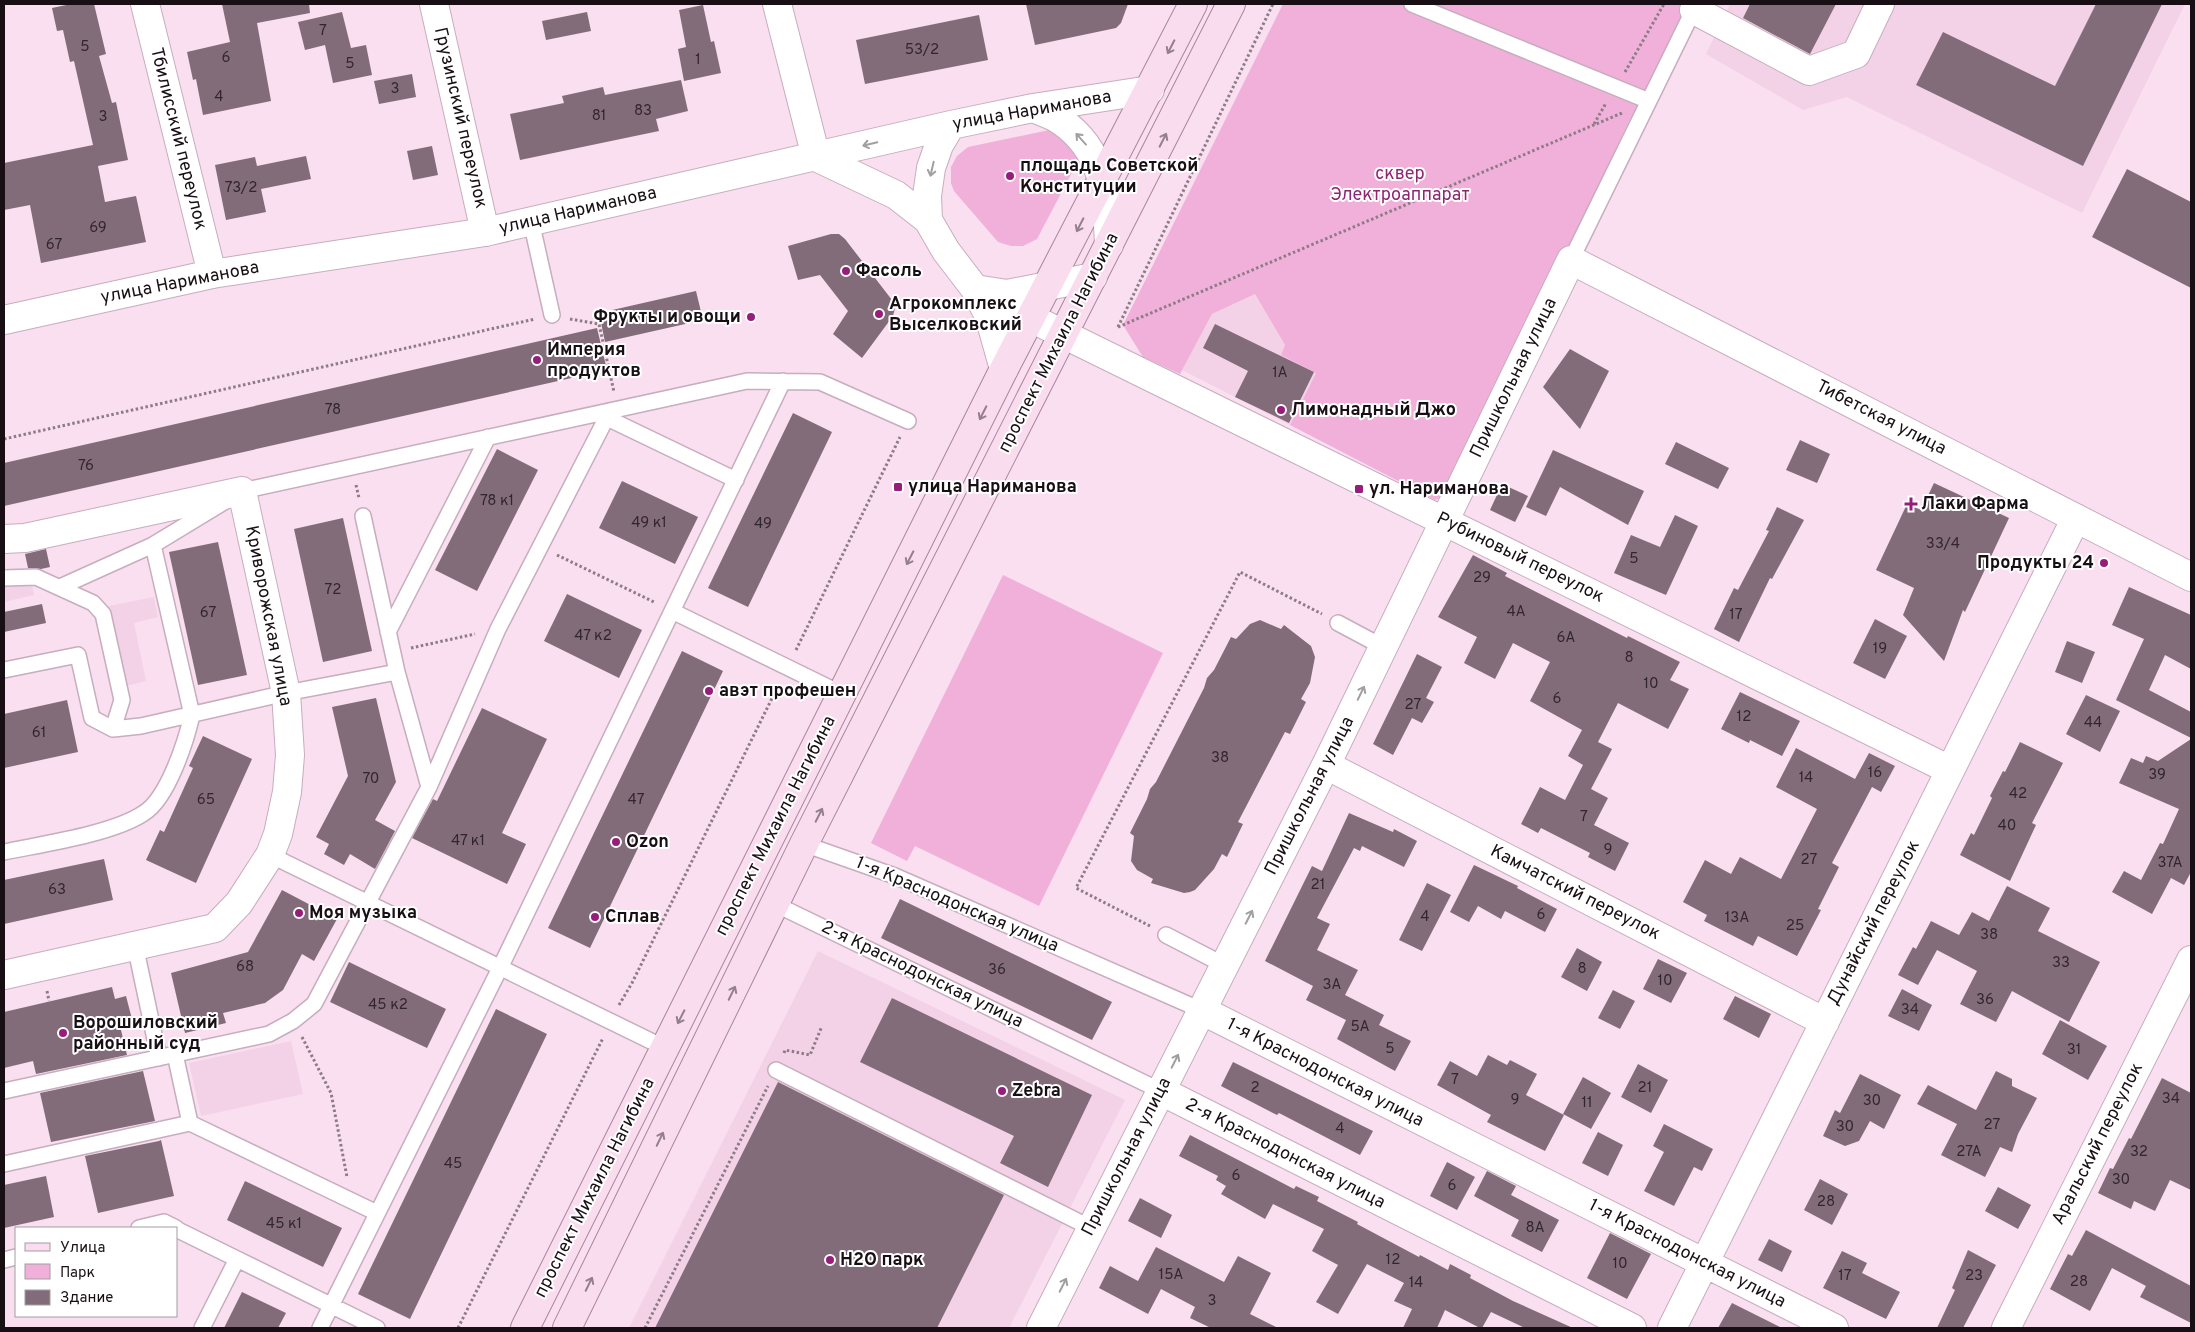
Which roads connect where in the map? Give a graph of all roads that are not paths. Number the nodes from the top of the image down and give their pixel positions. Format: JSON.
{"nodes":[{"id":1,"x":145,"y":4,"type":"edge"},
{"id":2,"x":434,"y":4,"type":"edge"},
{"id":3,"x":777,"y":4,"type":"edge"},
{"id":4,"x":1193,"y":4,"type":"edge"},
{"id":5,"x":1231,"y":4,"type":"edge"},
{"id":6,"x":1412,"y":4,"type":"edge"},
{"id":7,"x":1880,"y":4,"type":"edge"},
{"id":8,"x":1695,"y":7,"type":"edge"},
{"id":9,"x":1150,"y":90,"type":"junction"},
{"id":10,"x":1649,"y":101,"type":"junction"},
{"id":11,"x":1033,"y":108,"type":"junction"},
{"id":12,"x":951,"y":125,"type":"junction"},
{"id":13,"x":816,"y":157,"type":"junction"},
{"id":14,"x":1102,"y":181,"type":"junction"},
{"id":15,"x":928,"y":220,"type":"junction"},
{"id":16,"x":531,"y":221,"type":"junction"},
{"id":17,"x":486,"y":232,"type":"junction"},
{"id":18,"x":1109,"y":245,"type":"junction"},
{"id":19,"x":1571,"y":260,"type":"junction"},
{"id":20,"x":212,"y":274,"type":"junction"},
{"id":21,"x":1092,"y":277,"type":"junction"},
{"id":22,"x":1047,"y":287,"type":"junction"},
{"id":23,"x":975,"y":288,"type":"junction"},
{"id":24,"x":552,"y":315,"type":"road end"},
{"id":25,"x":1031,"y":319,"type":"junction"},
{"id":26,"x":4,"y":320,"type":"edge"},
{"id":27,"x":1063,"y":334,"type":"junction"},
{"id":28,"x":1004,"y":369,"type":"junction"},
{"id":29,"x":783,"y":381,"type":"junction"},
{"id":30,"x":612,"y":413,"type":"junction"},
{"id":31,"x":908,"y":421,"type":"road end"},
{"id":32,"x":488,"y":437,"type":"junction"},
{"id":33,"x":736,"y":480,"type":"junction"},
{"id":34,"x":242,"y":491,"type":"junction"},
{"id":35,"x":363,"y":516,"type":"road end"},
{"id":36,"x":2076,"y":518,"type":"junction"},
{"id":37,"x":1444,"y":521,"type":"junction"},
{"id":38,"x":4,"y":539,"type":"edge"},
{"id":39,"x":153,"y":544,"type":"junction"},
{"id":40,"x":2191,"y":577,"type":"edge"},
{"id":41,"x":4,"y":578,"type":"edge"},
{"id":42,"x":60,"y":588,"type":"junction"},
{"id":43,"x":672,"y":611,"type":"junction"},
{"id":44,"x":1338,"y":623,"type":"road end"},
{"id":45,"x":388,"y":632,"type":"junction"},
{"id":46,"x":1383,"y":646,"type":"junction"},
{"id":47,"x":4,"y":670,"type":"edge"},
{"id":48,"x":397,"y":672,"type":"junction"},
{"id":49,"x":286,"y":692,"type":"junction"},
{"id":50,"x":842,"y":694,"type":"junction"},
{"id":51,"x":192,"y":715,"type":"junction"},
{"id":52,"x":113,"y":730,"type":"junction"},
{"id":53,"x":1326,"y":765,"type":"junction"},
{"id":54,"x":1950,"y":770,"type":"junction"},
{"id":55,"x":429,"y":787,"type":"junction"},
{"id":56,"x":804,"y":844,"type":"junction"},
{"id":57,"x":4,"y":852,"type":"edge"},
{"id":58,"x":270,"y":855,"type":"junction"},
{"id":59,"x":368,"y":903,"type":"junction"},
{"id":60,"x":776,"y":904,"type":"junction"},
{"id":61,"x":1166,"y":935,"type":"road end"},
{"id":62,"x":135,"y":945,"type":"junction"},
{"id":63,"x":2191,"y":960,"type":"edge"},
{"id":64,"x":1224,"y":965,"type":"junction"},
{"id":65,"x":500,"y":968,"type":"junction"},
{"id":66,"x":4,"y":975,"type":"edge"},
{"id":67,"x":1201,"y":1010,"type":"junction"},
{"id":68,"x":1824,"y":1022,"type":"junction"},
{"id":69,"x":665,"y":1048,"type":"junction"},
{"id":70,"x":175,"y":1054,"type":"junction"},
{"id":71,"x":159,"y":1058,"type":"junction"},
{"id":72,"x":776,"y":1070,"type":"road end"},
{"id":73,"x":1161,"y":1091,"type":"junction"},
{"id":74,"x":4,"y":1092,"type":"edge"},
{"id":75,"x":190,"y":1123,"type":"junction"},
{"id":76,"x":4,"y":1164,"type":"edge"},
{"id":77,"x":377,"y":1213,"type":"junction"},
{"id":78,"x":142,"y":1227,"type":"edge"},
{"id":79,"x":174,"y":1227,"type":"edge"},
{"id":80,"x":1091,"y":1228,"type":"junction"},
{"id":81,"x":178,"y":1229,"type":"edge"},
{"id":82,"x":236,"y":1258,"type":"junction"},
{"id":83,"x":1705,"y":1262,"type":"junction"},
{"id":84,"x":331,"y":1306,"type":"junction"},
{"id":85,"x":202,"y":1328,"type":"edge"},
{"id":86,"x":320,"y":1328,"type":"edge"},
{"id":87,"x":377,"y":1328,"type":"edge"},
{"id":88,"x":525,"y":1328,"type":"edge"},
{"id":89,"x":568,"y":1328,"type":"edge"},
{"id":90,"x":1041,"y":1328,"type":"edge"},
{"id":91,"x":1632,"y":1328,"type":"edge"},
{"id":92,"x":1672,"y":1328,"type":"edge"},
{"id":93,"x":1834,"y":1328,"type":"edge"},
{"id":94,"x":2006,"y":1328,"type":"edge"}],
"edges":[{"from":1,"to":20,"type":"street","name":"Тбилисский переулок"},
{"from":2,"to":17,"type":"street","name":"Грузинский переулок"},
{"from":3,"to":13,"type":"street"},
{"from":4,"to":9,"type":"main road","name":"проспект Михаила Нагибина","one_way":true},
{"from":18,"to":5,"type":"main road","name":"проспект Михаила Нагибина","one_way":true},
{"from":6,"to":10,"type":"lane"},
{"from":7,"to":8,"type":"street"},
{"from":8,"to":10,"type":"lane"},
{"from":9,"to":11,"type":"street","name":"улица Нариманова"},
{"from":9,"to":14,"type":"main road","name":"проспект Михаила Нагибина"},
{"from":10,"to":19,"type":"lane"},
{"from":11,"to":12,"type":"street","name":"улица Нариманова"},
{"from":14,"to":11,"type":"street","one_way":true},
{"from":12,"to":13,"type":"street","name":"улица Нариманова","one_way":true},
{"from":12,"to":15,"type":"street","one_way":true},
{"from":13,"to":15,"type":"street"},
{"from":13,"to":16,"type":"street","name":"улица Нариманова"},
{"from":14,"to":18,"type":"street"},
{"from":14,"to":22,"type":"main road","name":"проспект Михаила Нагибина","one_way":true},
{"from":15,"to":23,"type":"street"},
{"from":16,"to":17,"type":"street","name":"улица Нариманова"},
{"from":16,"to":24,"type":"lane"},
{"from":17,"to":20,"type":"street","name":"улица Нариманова"},
{"from":18,"to":21,"type":"main road","name":"проспект Михаила Нагибина"},
{"from":19,"to":36,"type":"street","name":"Тибетская улица"},
{"from":19,"to":37,"type":"street","name":"Пришкольная улица"},
{"from":20,"to":26,"type":"street","name":"улица Нариманова"},
{"from":21,"to":22,"type":"street"},
{"from":21,"to":27,"type":"main road","name":"проспект Михаила Нагибина"},
{"from":22,"to":23,"type":"street"},
{"from":22,"to":25,"type":"main road","name":"проспект Михаила Нагибина"},
{"from":23,"to":25,"type":"street"},
{"from":23,"to":28,"type":"street"},
{"from":25,"to":27,"type":"street"},
{"from":25,"to":28,"type":"main road","name":"проспект Михаила Нагибина"},
{"from":27,"to":37,"type":"street","name":"Рубиновый переулок"},
{"from":56,"to":27,"type":"main road","name":"проспект Михаила Нагибина","one_way":true},
{"from":28,"to":50,"type":"main road","name":"проспект Михаила Нагибина","one_way":true},
{"from":29,"to":30,"type":"lane"},
{"from":29,"to":31,"type":"lane"},
{"from":29,"to":33,"type":"lane"},
{"from":30,"to":32,"type":"lane"},
{"from":30,"to":33,"type":"lane"},
{"from":30,"to":55,"type":"lane"},
{"from":32,"to":34,"type":"lane"},
{"from":32,"to":45,"type":"lane"},
{"from":33,"to":43,"type":"lane"},
{"from":34,"to":38,"type":"street"},
{"from":34,"to":39,"type":"lane"},
{"from":34,"to":49,"type":"street","name":"Криворожская улица"},
{"from":35,"to":45,"type":"lane"},
{"from":36,"to":40,"type":"street","name":"Тибетская улица"},
{"from":36,"to":54,"type":"street","name":"Дунайский переулок"},
{"from":37,"to":46,"type":"street","name":"Пришкольная улица"},
{"from":37,"to":54,"type":"street","name":"Рубиновый переулок"},
{"from":39,"to":42,"type":"lane"},
{"from":39,"to":51,"type":"lane"},
{"from":41,"to":42,"type":"lane"},
{"from":42,"to":52,"type":"lane"},
{"from":43,"to":50,"type":"lane"},
{"from":43,"to":65,"type":"lane"},
{"from":44,"to":46,"type":"lane"},
{"from":45,"to":48,"type":"lane"},
{"from":53,"to":46,"type":"street","name":"Пришкольная улица","one_way":true},
{"from":47,"to":52,"type":"lane"},
{"from":48,"to":49,"type":"lane"},
{"from":48,"to":55,"type":"lane"},
{"from":49,"to":51,"type":"lane"},
{"from":49,"to":58,"type":"street","name":"Криворожская улица"},
{"from":50,"to":69,"type":"main road","name":"проспект Михаила Нагибина","one_way":true},
{"from":51,"to":52,"type":"lane"},
{"from":51,"to":57,"type":"lane"},
{"from":64,"to":53,"type":"street","name":"Пришкольная улица","one_way":true},
{"from":53,"to":68,"type":"street","name":"Камчатский переулок"},
{"from":54,"to":68,"type":"street","name":"Дунайский переулок"},
{"from":55,"to":59,"type":"lane"},
{"from":56,"to":60,"type":"main road","name":"проспект Михаила Нагибина"},
{"from":56,"to":67,"type":"lane","name":"1-я Краснодонская улица"},
{"from":58,"to":59,"type":"lane"},
{"from":58,"to":62,"type":"street","name":"Криворожская улица"},
{"from":59,"to":65,"type":"lane"},
{"from":59,"to":70,"type":"lane"},
{"from":60,"to":73,"type":"lane","name":"2-я Краснодонская улица"},
{"from":89,"to":60,"type":"main road","name":"проспект Михаила Нагибина","one_way":true},
{"from":61,"to":64,"type":"lane"},
{"from":62,"to":66,"type":"street","name":"Криворожская улица"},
{"from":62,"to":71,"type":"lane"},
{"from":63,"to":94,"type":"street","name":"Аральский переулок"},
{"from":64,"to":67,"type":"street","name":"Пришкольная улица"},
{"from":65,"to":69,"type":"lane"},
{"from":65,"to":77,"type":"lane"},
{"from":73,"to":67,"type":"street","name":"Пришкольная улица","one_way":true},
{"from":67,"to":83,"type":"street","name":"1-я Краснодонская улица"},
{"from":68,"to":83,"type":"street","name":"Дунайский переулок"},
{"from":69,"to":88,"type":"main road","name":"проспект Михаила Нагибина"},
{"from":70,"to":71,"type":"lane"},
{"from":70,"to":75,"type":"lane"},
{"from":71,"to":74,"type":"lane"},
{"from":72,"to":80,"type":"lane"},
{"from":73,"to":80,"type":"street","name":"Пришкольная улица"},
{"from":73,"to":91,"type":"street","name":"2-я Краснодонская улица"},
{"from":75,"to":76,"type":"lane"},
{"from":75,"to":77,"type":"lane"},
{"from":77,"to":84,"type":"lane"},
{"from":78,"to":79,"type":"lane"},
{"from":90,"to":80,"type":"street","name":"Пришкольная улица","one_way":true},
{"from":81,"to":82,"type":"lane"},
{"from":82,"to":84,"type":"lane"},
{"from":82,"to":85,"type":"lane"},
{"from":83,"to":92,"type":"street","name":"Дунайский переулок"},
{"from":83,"to":93,"type":"street","name":"1-я Краснодонская улица"},
{"from":84,"to":86,"type":"lane"},
{"from":84,"to":87,"type":"lane"}]}
